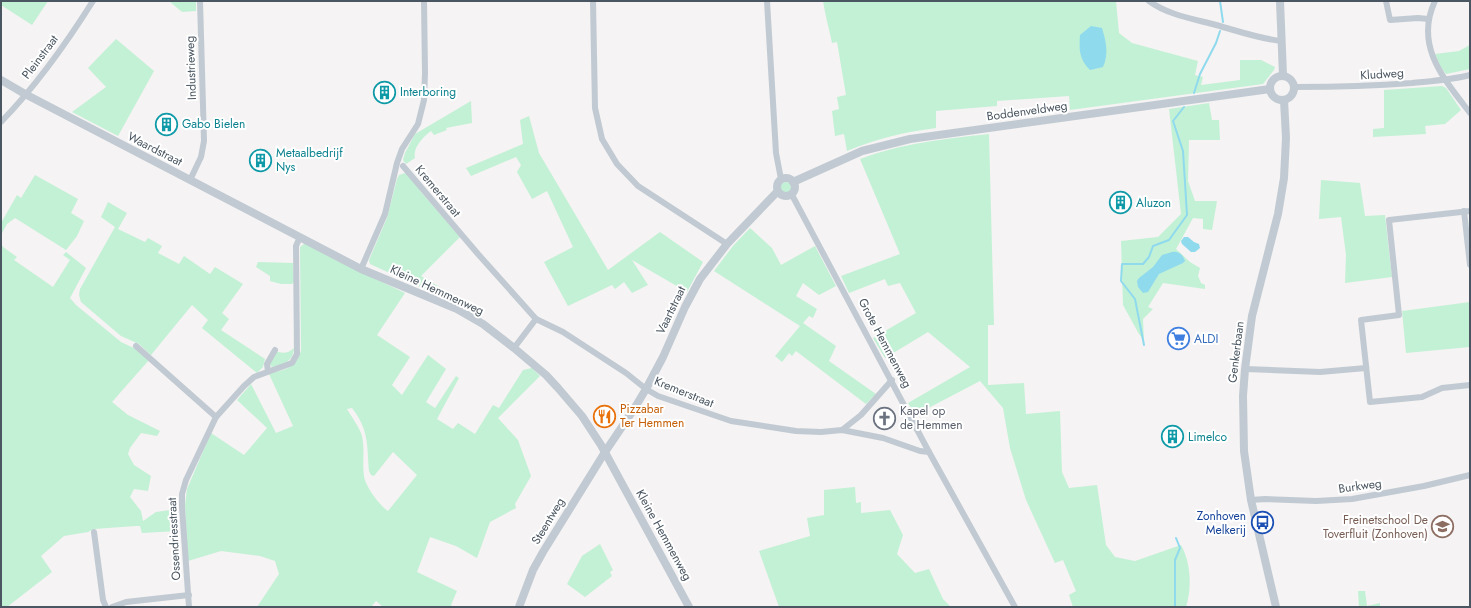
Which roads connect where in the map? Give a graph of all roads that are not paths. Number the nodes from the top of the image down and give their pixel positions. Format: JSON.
{"nodes":[{"id":1,"x":92,"y":1,"type":"edge"},
{"id":2,"x":200,"y":1,"type":"edge"},
{"id":3,"x":424,"y":1,"type":"edge"},
{"id":4,"x":593,"y":1,"type":"edge"},
{"id":5,"x":767,"y":1,"type":"edge"},
{"id":6,"x":1149,"y":1,"type":"edge"},
{"id":7,"x":1280,"y":1,"type":"edge"},
{"id":8,"x":1386,"y":1,"type":"edge"},
{"id":9,"x":1435,"y":1,"type":"edge"},
{"id":10,"x":1428,"y":19,"type":"junction"},
{"id":11,"x":1282,"y":41,"type":"junction"},
{"id":12,"x":1283,"y":75,"type":"junction"},
{"id":13,"x":1470,"y":75,"type":"edge"},
{"id":14,"x":1,"y":80,"type":"edge"},
{"id":15,"x":1445,"y":80,"type":"junction"},
{"id":16,"x":1295,"y":87,"type":"junction"},
{"id":17,"x":1270,"y":89,"type":"junction"},
{"id":18,"x":26,"y":94,"type":"junction"},
{"id":19,"x":1284,"y":100,"type":"junction"},
{"id":20,"x":1470,"y":113,"type":"edge"},
{"id":21,"x":1,"y":122,"type":"edge"},
{"id":22,"x":404,"y":166,"type":"dead end"},
{"id":23,"x":781,"y":179,"type":"junction"},
{"id":24,"x":190,"y":180,"type":"junction"},
{"id":25,"x":793,"y":182,"type":"junction"},
{"id":26,"x":777,"y":192,"type":"junction"},
{"id":27,"x":792,"y":195,"type":"junction"},
{"id":28,"x":1467,"y":211,"type":"edge"},
{"id":29,"x":300,"y":237,"type":"junction"},
{"id":30,"x":727,"y":244,"type":"junction"},
{"id":31,"x":1470,"y":265,"type":"edge"},
{"id":32,"x":361,"y":269,"type":"junction"},
{"id":33,"x":536,"y":319,"type":"junction"},
{"id":34,"x":136,"y":346,"type":"dead end"},
{"id":35,"x":514,"y":348,"type":"junction"},
{"id":36,"x":275,"y":350,"type":"dead end"},
{"id":37,"x":1366,"y":368,"type":"junction"},
{"id":38,"x":1245,"y":369,"type":"junction"},
{"id":39,"x":268,"y":371,"type":"junction"},
{"id":40,"x":892,"y":380,"type":"junction"},
{"id":41,"x":1470,"y":385,"type":"edge"},
{"id":42,"x":646,"y":389,"type":"junction"},
{"id":43,"x":216,"y":418,"type":"junction"},
{"id":44,"x":842,"y":430,"type":"junction"},
{"id":45,"x":605,"y":452,"type":"junction"},
{"id":46,"x":929,"y":452,"type":"junction"},
{"id":47,"x":1470,"y":477,"type":"edge"},
{"id":48,"x":1251,"y":500,"type":"junction"},
{"id":49,"x":94,"y":532,"type":"dead end"},
{"id":50,"x":189,"y":595,"type":"junction"},
{"id":51,"x":106,"y":607,"type":"edge"},
{"id":52,"x":112,"y":607,"type":"edge"},
{"id":53,"x":189,"y":607,"type":"edge"},
{"id":54,"x":519,"y":607,"type":"edge"},
{"id":55,"x":689,"y":607,"type":"edge"},
{"id":56,"x":1014,"y":607,"type":"edge"},
{"id":57,"x":1276,"y":607,"type":"edge"}],
"edges":[{"from":1,"to":18,"type":"street","name":"Pleinstraat"},
{"from":2,"to":24,"type":"street","name":"Industrieweg"},
{"from":3,"to":32,"type":"street"},
{"from":4,"to":30,"type":"street"},
{"from":5,"to":23,"type":"street"},
{"from":6,"to":11,"type":"street"},
{"from":7,"to":11,"type":"street"},
{"from":8,"to":10,"type":"street"},
{"from":9,"to":10,"type":"street"},
{"from":10,"to":15,"type":"street"},
{"from":11,"to":12,"type":"street"},
{"from":12,"to":16,"type":"street"},
{"from":12,"to":17,"type":"street"},
{"from":13,"to":15,"type":"street","name":"Kludweg"},
{"from":14,"to":18,"type":"street","name":"Waardstraat"},
{"from":15,"to":16,"type":"street","name":"Kludweg"},
{"from":15,"to":20,"type":"street"},
{"from":16,"to":19,"type":"street"},
{"from":17,"to":19,"type":"street"},
{"from":17,"to":25,"type":"street","name":"Boddenveldweg"},
{"from":18,"to":21,"type":"street","name":"Pleinstraat"},
{"from":18,"to":24,"type":"street","name":"Waardstraat"},
{"from":19,"to":38,"type":"street","name":"Genkerbaan"},
{"from":22,"to":33,"type":"street","name":"Kremerstraat"},
{"from":23,"to":25,"type":"street"},
{"from":23,"to":26,"type":"street"},
{"from":24,"to":29,"type":"street","name":"Waardstraat"},
{"from":25,"to":27,"type":"street"},
{"from":26,"to":27,"type":"street"},
{"from":26,"to":30,"type":"street","name":"Vaartstraat"},
{"from":27,"to":40,"type":"street","name":"Grote Hemmenweg"},
{"from":28,"to":31,"type":"street"},
{"from":28,"to":37,"type":"street"},
{"from":29,"to":32,"type":"street","name":"Kleine Hemmenweg"},
{"from":29,"to":39,"type":"street","name":"Ossendriesstraat"},
{"from":30,"to":42,"type":"street","name":"Vaartstraat"},
{"from":32,"to":35,"type":"street","name":"Kleine Hemmenweg"},
{"from":33,"to":35,"type":"street"},
{"from":33,"to":42,"type":"street","name":"Kremerstraat"},
{"from":34,"to":43,"type":"street"},
{"from":35,"to":45,"type":"street","name":"Kleine Hemmenweg"},
{"from":36,"to":39,"type":"street"},
{"from":37,"to":38,"type":"street"},
{"from":37,"to":41,"type":"street"},
{"from":38,"to":48,"type":"street","name":"Genkerbaan"},
{"from":39,"to":43,"type":"street","name":"Ossendriesstraat"},
{"from":40,"to":44,"type":"street"},
{"from":40,"to":46,"type":"street","name":"Grote Hemmenweg"},
{"from":42,"to":44,"type":"street","name":"Kremerstraat"},
{"from":42,"to":45,"type":"street","name":"Vaartstraat"},
{"from":43,"to":50,"type":"street","name":"Ossendriesstraat"},
{"from":44,"to":46,"type":"street","name":"Kremerstraat"},
{"from":45,"to":54,"type":"street","name":"Steentweg"},
{"from":45,"to":55,"type":"street","name":"Kleine Hemmenweg"},
{"from":46,"to":56,"type":"street","name":"Grote Hemmenweg"},
{"from":47,"to":48,"type":"street","name":"Burkweg"},
{"from":48,"to":57,"type":"street","name":"Genkerbaan"},
{"from":49,"to":51,"type":"street"},
{"from":50,"to":52,"type":"street","name":"Ossendriesstraat"},
{"from":50,"to":53,"type":"street","name":"Ossendriesstraat"}]}
